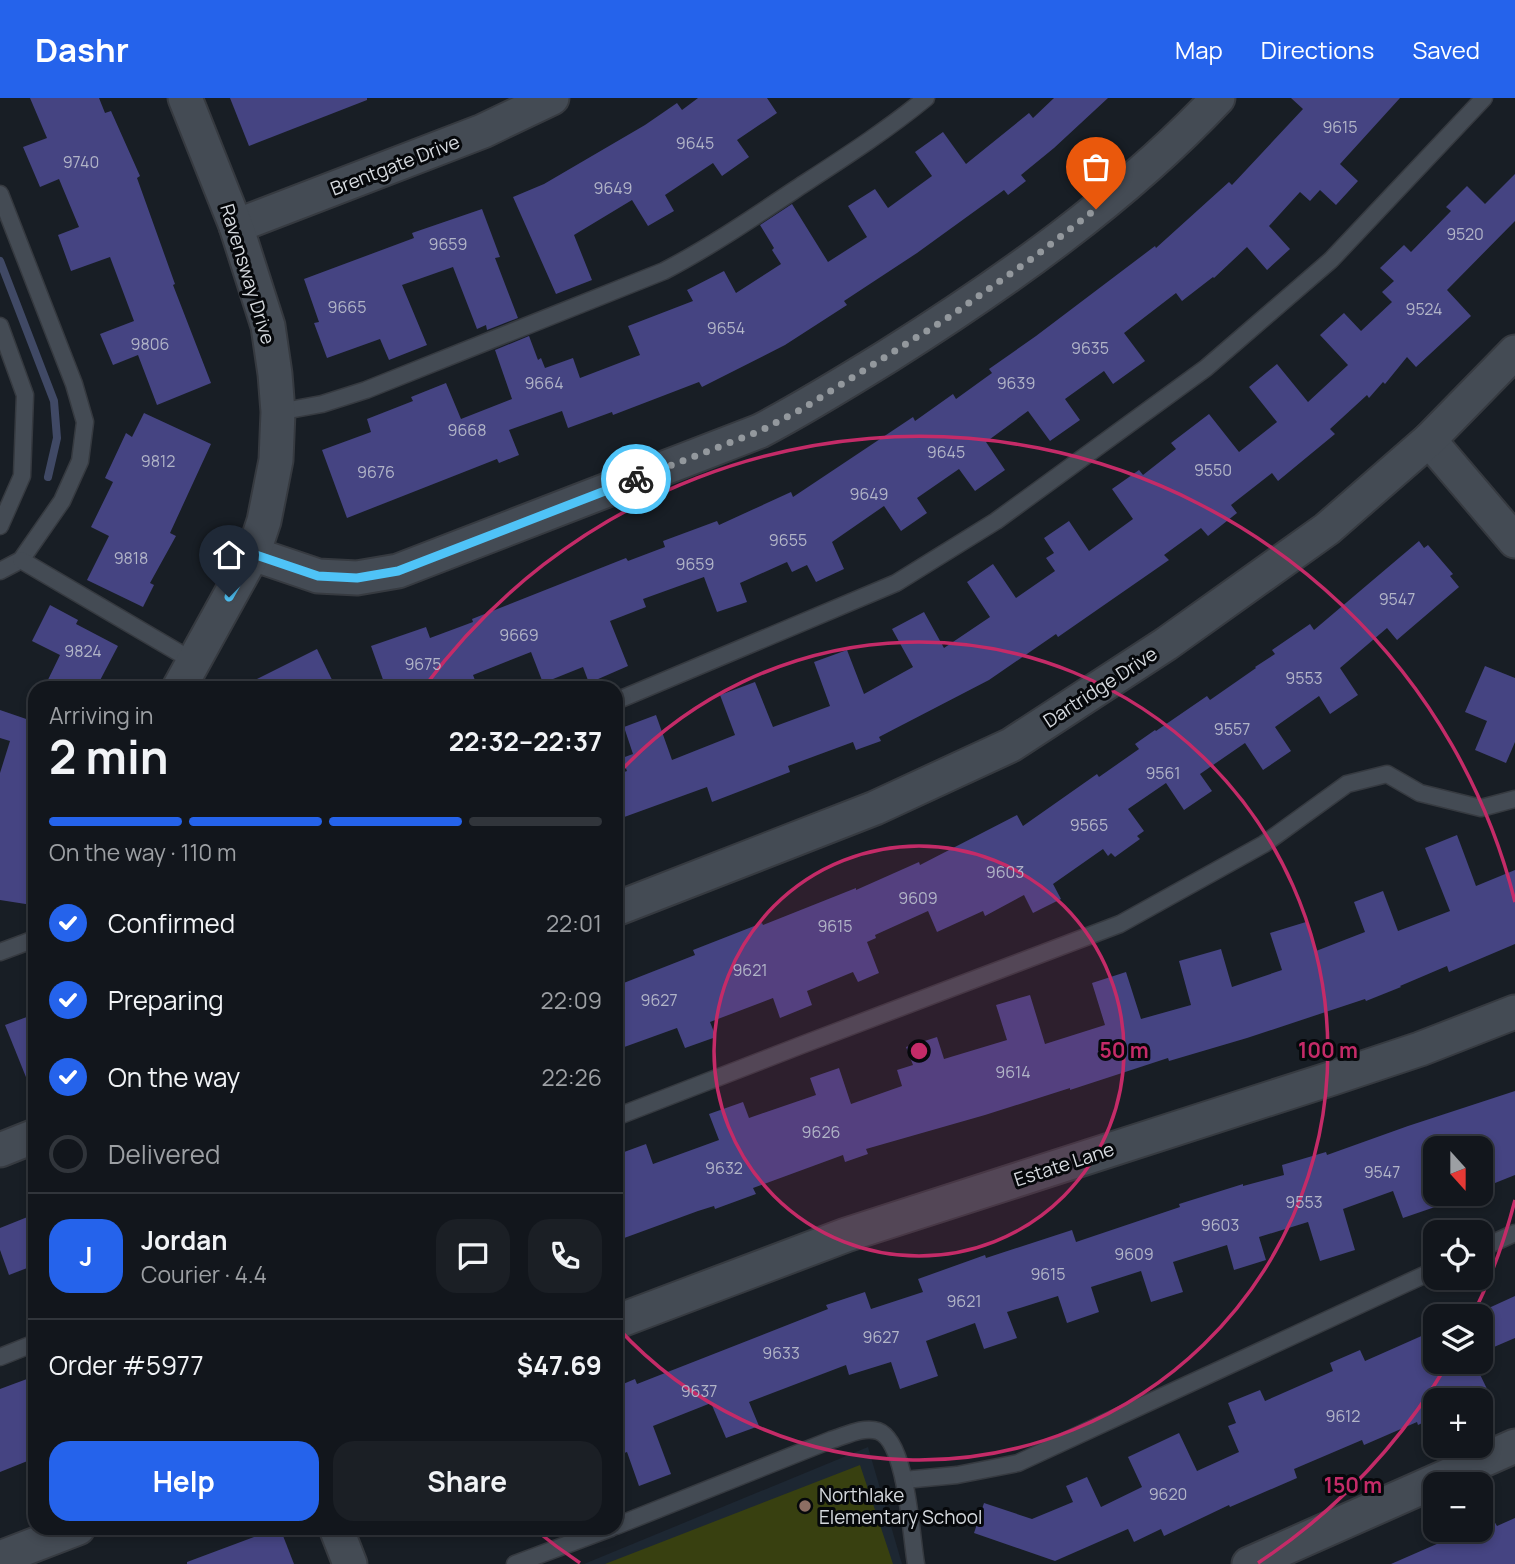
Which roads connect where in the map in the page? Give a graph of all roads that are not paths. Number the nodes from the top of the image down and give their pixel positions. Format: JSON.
{"nodes":[{"id":1,"x":185,"y":98,"type":"edge"},
{"id":2,"x":552,"y":98,"type":"edge"},
{"id":3,"x":926,"y":98,"type":"edge"},
{"id":4,"x":1218,"y":98,"type":"edge"},
{"id":5,"x":1484,"y":98,"type":"edge"},
{"id":6,"x":0,"y":194,"type":"edge"},
{"id":7,"x":236,"y":226,"type":"junction"},
{"id":8,"x":0,"y":326,"type":"edge"},
{"id":9,"x":1515,"y":352,"type":"edge"},
{"id":10,"x":278,"y":412,"type":"junction"},
{"id":11,"x":1429,"y":440,"type":"junction"},
{"id":12,"x":0,"y":526,"type":"edge"},
{"id":13,"x":1515,"y":541,"type":"edge"},
{"id":14,"x":253,"y":554,"type":"junction"},
{"id":15,"x":21,"y":560,"type":"junction"},
{"id":16,"x":0,"y":571,"type":"edge"},
{"id":17,"x":186,"y":675,"type":"edge"},
{"id":18,"x":623,"y":698,"type":"edge"},
{"id":19,"x":1515,"y":799,"type":"edge"},
{"id":20,"x":623,"y":906,"type":"edge"},
{"id":21,"x":28,"y":942,"type":"edge"},
{"id":22,"x":0,"y":952,"type":"edge"},
{"id":23,"x":1515,"y":1012,"type":"edge"},
{"id":24,"x":623,"y":1114,"type":"edge"},
{"id":25,"x":28,"y":1139,"type":"edge"},
{"id":26,"x":0,"y":1150,"type":"edge"},
{"id":27,"x":1515,"y":1233,"type":"edge"},
{"id":28,"x":1493,"y":1243,"type":"edge"},
{"id":29,"x":1423,"y":1276,"type":"edge"},
{"id":30,"x":623,"y":1319,"type":"edge"},
{"id":31,"x":28,"y":1346,"type":"edge"},
{"id":32,"x":0,"y":1357,"type":"edge"},
{"id":33,"x":1515,"y":1446,"type":"edge"},
{"id":34,"x":904,"y":1480,"type":"junction"},
{"id":35,"x":623,"y":1523,"type":"edge"},
{"id":36,"x":60,"y":1535,"type":"edge"},
{"id":37,"x":339,"y":1535,"type":"edge"},
{"id":38,"x":592,"y":1535,"type":"edge"},
{"id":39,"x":1295,"y":1555,"type":"edge"},
{"id":40,"x":0,"y":1558,"type":"edge"},
{"id":41,"x":350,"y":1564,"type":"edge"},
{"id":42,"x":515,"y":1564,"type":"edge"},
{"id":43,"x":916,"y":1564,"type":"edge"},
{"id":44,"x":1249,"y":1564,"type":"edge"}],
"edges":[{"from":1,"to":7,"type":"street","name":"Ravensway Drive"},
{"from":2,"to":7,"type":"street","name":"Brentgate Drive"},
{"from":3,"to":10,"type":"lane"},
{"from":4,"to":14,"type":"street"},
{"from":5,"to":18,"type":"lane"},
{"from":6,"to":15,"type":"lane"},
{"from":7,"to":10,"type":"street","name":"Ravensway Drive"},
{"from":8,"to":12,"type":"lane"},
{"from":9,"to":11,"type":"street","name":"Dartridge Drive"},
{"from":10,"to":14,"type":"street","name":"Ravensway Drive"},
{"from":11,"to":13,"type":"street"},
{"from":11,"to":20,"type":"street","name":"Dartridge Drive"},
{"from":14,"to":17,"type":"street","name":"Ravensway Drive"},
{"from":15,"to":16,"type":"lane"},
{"from":15,"to":17,"type":"lane"},
{"from":19,"to":24,"type":"lane"},
{"from":21,"to":22,"type":"lane"},
{"from":23,"to":30,"type":"street","name":"Estate Lane"},
{"from":25,"to":26,"type":"street"},
{"from":27,"to":28,"type":"lane"},
{"from":29,"to":34,"type":"lane"},
{"from":31,"to":32,"type":"lane"},
{"from":33,"to":39,"type":"street"},
{"from":34,"to":35,"type":"lane"},
{"from":34,"to":43,"type":"lane"},
{"from":36,"to":40,"type":"street"},
{"from":37,"to":41,"type":"street"},
{"from":38,"to":42,"type":"lane"},
{"from":39,"to":44,"type":"street"}]}
